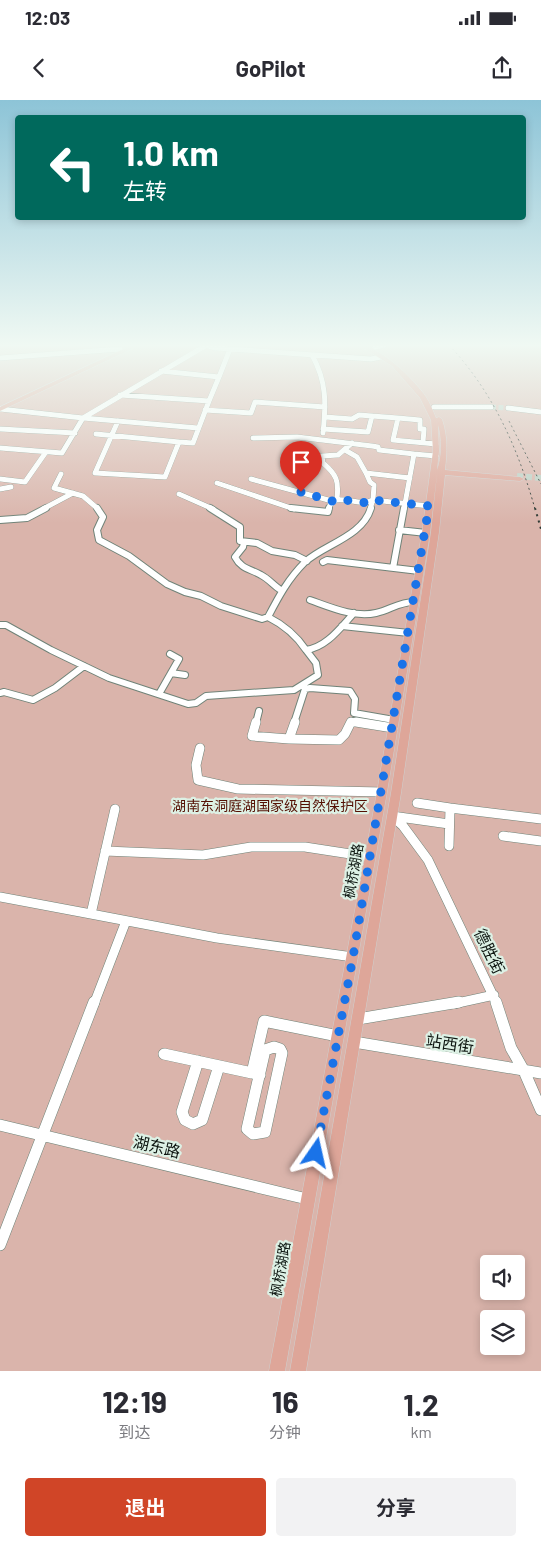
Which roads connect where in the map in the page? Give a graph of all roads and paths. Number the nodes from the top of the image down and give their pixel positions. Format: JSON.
{"nodes":[{"id":1,"x":105,"y":404,"type":"edge"},
{"id":2,"x":208,"y":404,"type":"edge"},
{"id":3,"x":254,"y":404,"type":"edge"},
{"id":4,"x":287,"y":404,"type":"edge"},
{"id":5,"x":426,"y":404,"type":"edge"},
{"id":6,"x":433,"y":404,"type":"edge"},
{"id":7,"x":325,"y":407,"type":"joint"},
{"id":8,"x":434,"y":407,"type":"junction"},
{"id":9,"x":491,"y":407,"type":"tunnel mouth"},
{"id":10,"x":508,"y":408,"type":"tunnel mouth"},
{"id":11,"x":0,"y":409,"type":"edge"},
{"id":12,"x":206,"y":410,"type":"junction"},
{"id":13,"x":541,"y":412,"type":"edge"},
{"id":14,"x":372,"y":416,"type":"junction"},
{"id":15,"x":326,"y":417,"type":"junction"},
{"id":16,"x":83,"y":418,"type":"junction"},
{"id":17,"x":398,"y":418,"type":"junction"},
{"id":18,"x":118,"y":421,"type":"junction"},
{"id":19,"x":198,"y":428,"type":"junction"},
{"id":20,"x":0,"y":429,"type":"edge"},
{"id":21,"x":323,"y":429,"type":"junction"},
{"id":22,"x":75,"y":433,"type":"junction"},
{"id":23,"x":96,"y":434,"type":"dead end"},
{"id":24,"x":112,"y":436,"type":"junction"},
{"id":25,"x":253,"y":438,"type":"dead end"},
{"id":26,"x":322,"y":440,"type":"junction"},
{"id":27,"x":179,"y":442,"type":"junction"},
{"id":28,"x":423,"y":442,"type":"junction"},
{"id":29,"x":352,"y":444,"type":"junction"},
{"id":30,"x":436,"y":444,"type":"junction"},
{"id":31,"x":0,"y":448,"type":"edge"},
{"id":32,"x":345,"y":450,"type":"junction"},
{"id":33,"x":46,"y":452,"type":"junction"},
{"id":34,"x":414,"y":454,"type":"junction"},
{"id":35,"x":436,"y":456,"type":"junction"},
{"id":36,"x":440,"y":471,"type":"junction"},
{"id":37,"x":366,"y":473,"type":"junction"},
{"id":38,"x":61,"y":474,"type":"dead end"},
{"id":39,"x":518,"y":477,"type":"tunnel mouth"},
{"id":40,"x":410,"y":478,"type":"junction"},
{"id":41,"x":251,"y":479,"type":"dead end"},
{"id":42,"x":0,"y":480,"type":"edge"},
{"id":43,"x":217,"y":483,"type":"dead end"},
{"id":44,"x":11,"y":487,"type":"dead end"},
{"id":45,"x":0,"y":488,"type":"edge"},
{"id":46,"x":74,"y":493,"type":"junction"},
{"id":47,"x":179,"y":494,"type":"dead end"},
{"id":48,"x":337,"y":499,"type":"junction"},
{"id":49,"x":373,"y":500,"type":"junction"},
{"id":50,"x":405,"y":503,"type":"junction"},
{"id":51,"x":429,"y":506,"type":"junction"},
{"id":52,"x":0,"y":520,"type":"edge"},
{"id":53,"x":399,"y":530,"type":"junction"},
{"id":54,"x":426,"y":533,"type":"junction"},
{"id":55,"x":244,"y":542,"type":"junction"},
{"id":56,"x":307,"y":561,"type":"junction"},
{"id":57,"x":322,"y":562,"type":"dead end"},
{"id":58,"x":393,"y":568,"type":"junction"},
{"id":59,"x":419,"y":571,"type":"junction"},
{"id":60,"x":281,"y":590,"type":"junction"},
{"id":61,"x":310,"y":600,"type":"dead end"},
{"id":62,"x":414,"y":602,"type":"junction"},
{"id":63,"x":354,"y":613,"type":"junction"},
{"id":64,"x":268,"y":617,"type":"junction"},
{"id":65,"x":0,"y":625,"type":"edge"},
{"id":66,"x":342,"y":626,"type":"junction"},
{"id":67,"x":409,"y":634,"type":"junction"},
{"id":68,"x":306,"y":650,"type":"junction"},
{"id":69,"x":170,"y":654,"type":"dead end"},
{"id":70,"x":84,"y":666,"type":"junction"},
{"id":71,"x":171,"y":673,"type":"junction"},
{"id":72,"x":185,"y":675,"type":"dead end"},
{"id":73,"x":0,"y":693,"type":"edge"},
{"id":74,"x":159,"y":694,"type":"junction"},
{"id":75,"x":259,"y":711,"type":"dead end"},
{"id":76,"x":354,"y":713,"type":"junction"},
{"id":77,"x":351,"y":722,"type":"junction"},
{"id":78,"x":393,"y":724,"type":"junction"},
{"id":79,"x":289,"y":739,"type":"junction"},
{"id":80,"x":200,"y":748,"type":"dead end"},
{"id":81,"x":382,"y":792,"type":"junction"},
{"id":82,"x":417,"y":802,"type":"dead end"},
{"id":83,"x":450,"y":808,"type":"junction"},
{"id":84,"x":115,"y":809,"type":"dead end"},
{"id":85,"x":392,"y":816,"type":"junction"},
{"id":86,"x":541,"y":819,"type":"edge"},
{"id":87,"x":449,"y":824,"type":"junction"},
{"id":88,"x":503,"y":836,"type":"dead end"},
{"id":89,"x":541,"y":841,"type":"edge"},
{"id":90,"x":449,"y":846,"type":"dead end"},
{"id":91,"x":105,"y":851,"type":"junction"},
{"id":92,"x":370,"y":857,"type":"junction"},
{"id":93,"x":0,"y":897,"type":"edge"},
{"id":94,"x":92,"y":914,"type":"junction"},
{"id":95,"x":126,"y":921,"type":"junction"},
{"id":96,"x":353,"y":957,"type":"junction"},
{"id":97,"x":494,"y":995,"type":"junction"},
{"id":98,"x":358,"y":1019,"type":"junction"},
{"id":99,"x":338,"y":1036,"type":"junction"},
{"id":100,"x":354,"y":1042,"type":"junction"},
{"id":101,"x":164,"y":1054,"type":"dead end"},
{"id":102,"x":198,"y":1061,"type":"junction"},
{"id":103,"x":218,"y":1066,"type":"junction"},
{"id":104,"x":524,"y":1071,"type":"junction"},
{"id":105,"x":541,"y":1073,"type":"edge"},
{"id":106,"x":256,"y":1074,"type":"junction"},
{"id":107,"x":541,"y":1110,"type":"edge"},
{"id":108,"x":0,"y":1125,"type":"edge"},
{"id":109,"x":42,"y":1136,"type":"junction"},
{"id":110,"x":307,"y":1199,"type":"junction"},
{"id":111,"x":0,"y":1245,"type":"edge"},
{"id":112,"x":277,"y":1371,"type":"edge"},
{"id":113,"x":298,"y":1371,"type":"edge"}],
"edges":[{"from":1,"to":16,"type":"street"},
{"from":2,"to":12,"type":"street"},
{"from":3,"to":12,"type":"street"},
{"from":4,"to":7,"type":"street"},
{"from":5,"to":30,"type":"main road","name":"枫桥湖路"},
{"from":6,"to":8,"type":"main road","name":"枫桥湖路"},
{"from":7,"to":15,"type":"street"},
{"from":8,"to":9,"type":"street"},
{"from":8,"to":36,"type":"main road","name":"枫桥湖路"},
{"from":10,"to":13,"type":"street"},
{"from":11,"to":16,"type":"street"},
{"from":12,"to":19,"type":"street"},
{"from":14,"to":15,"type":"street"},
{"from":14,"to":17,"type":"street"},
{"from":14,"to":21,"type":"street"},
{"from":15,"to":21,"type":"street"},
{"from":16,"to":18,"type":"street"},
{"from":16,"to":22,"type":"street"},
{"from":17,"to":28,"type":"street"},
{"from":17,"to":28,"type":"street"},
{"from":18,"to":19,"type":"street"},
{"from":18,"to":24,"type":"street"},
{"from":19,"to":27,"type":"street"},
{"from":20,"to":22,"type":"street"},
{"from":21,"to":26,"type":"street"},
{"from":22,"to":33,"type":"street"},
{"from":23,"to":24,"type":"street"},
{"from":24,"to":27,"type":"street"},
{"from":24,"to":27,"type":"street"},
{"from":25,"to":26,"type":"street"},
{"from":26,"to":29,"type":"street"},
{"from":28,"to":30,"type":"street"},
{"from":29,"to":32,"type":"street"},
{"from":29,"to":34,"type":"street"},
{"from":30,"to":35,"type":"main road","name":"枫桥湖路"},
{"from":31,"to":33,"type":"street"},
{"from":32,"to":37,"type":"street"},
{"from":32,"to":48,"type":"street"},
{"from":33,"to":42,"type":"street"},
{"from":34,"to":35,"type":"street"},
{"from":34,"to":40,"type":"street"},
{"from":35,"to":36,"type":"main road","name":"枫桥湖路"},
{"from":36,"to":39,"type":"main road"},
{"from":36,"to":51,"type":"main road","name":"枫桥湖路"},
{"from":36,"to":85,"type":"main road","name":"枫桥湖路"},
{"from":37,"to":40,"type":"street"},
{"from":37,"to":49,"type":"street"},
{"from":38,"to":46,"type":"street"},
{"from":40,"to":50,"type":"street"},
{"from":41,"to":48,"type":"street"},
{"from":43,"to":48,"type":"street"},
{"from":44,"to":45,"type":"street"},
{"from":46,"to":52,"type":"street"},
{"from":46,"to":64,"type":"street"},
{"from":47,"to":55,"type":"street"},
{"from":48,"to":49,"type":"street"},
{"from":49,"to":50,"type":"street"},
{"from":49,"to":56,"type":"street"},
{"from":50,"to":51,"type":"street"},
{"from":50,"to":53,"type":"street"},
{"from":51,"to":54,"type":"main road","name":"枫桥湖路"},
{"from":53,"to":54,"type":"street"},
{"from":53,"to":58,"type":"street"},
{"from":54,"to":59,"type":"main road","name":"枫桥湖路"},
{"from":55,"to":56,"type":"street"},
{"from":55,"to":60,"type":"street"},
{"from":56,"to":60,"type":"street"},
{"from":57,"to":58,"type":"street"},
{"from":58,"to":59,"type":"street"},
{"from":59,"to":62,"type":"main road","name":"枫桥湖路"},
{"from":60,"to":64,"type":"street"},
{"from":61,"to":63,"type":"street"},
{"from":62,"to":63,"type":"street"},
{"from":62,"to":67,"type":"main road","name":"枫桥湖路"},
{"from":63,"to":66,"type":"street"},
{"from":64,"to":68,"type":"street"},
{"from":65,"to":70,"type":"street"},
{"from":66,"to":67,"type":"street"},
{"from":66,"to":68,"type":"street"},
{"from":67,"to":78,"type":"main road","name":"枫桥湖路"},
{"from":68,"to":74,"type":"street"},
{"from":69,"to":71,"type":"street"},
{"from":70,"to":73,"type":"street"},
{"from":70,"to":74,"type":"street"},
{"from":71,"to":72,"type":"street"},
{"from":71,"to":74,"type":"street"},
{"from":75,"to":79,"type":"street"},
{"from":76,"to":77,"type":"street"},
{"from":76,"to":78,"type":"street"},
{"from":76,"to":79,"type":"street"},
{"from":77,"to":78,"type":"street"},
{"from":77,"to":79,"type":"street"},
{"from":78,"to":81,"type":"main road","name":"枫桥湖路"},
{"from":80,"to":81,"type":"street"},
{"from":81,"to":92,"type":"main road","name":"枫桥湖路"},
{"from":82,"to":83,"type":"street"},
{"from":83,"to":86,"type":"street"},
{"from":83,"to":87,"type":"street"},
{"from":84,"to":91,"type":"street"},
{"from":85,"to":87,"type":"street"},
{"from":85,"to":97,"type":"street","name":"德胜街"},
{"from":85,"to":98,"type":"main road","name":"枫桥湖路"},
{"from":87,"to":90,"type":"street"},
{"from":88,"to":89,"type":"street"},
{"from":91,"to":92,"type":"street"},
{"from":91,"to":94,"type":"street"},
{"from":92,"to":96,"type":"main road","name":"枫桥湖路"},
{"from":93,"to":94,"type":"street"},
{"from":94,"to":95,"type":"street"},
{"from":95,"to":96,"type":"street"},
{"from":95,"to":109,"type":"street"},
{"from":96,"to":99,"type":"main road","name":"枫桥湖路"},
{"from":97,"to":98,"type":"street"},
{"from":97,"to":104,"type":"street","name":"德胜街"},
{"from":98,"to":100,"type":"main road","name":"枫桥湖路"},
{"from":99,"to":106,"type":"street"},
{"from":99,"to":110,"type":"main road","name":"枫桥湖路"},
{"from":100,"to":104,"type":"street","name":"站西街"},
{"from":100,"to":113,"type":"main road","name":"枫桥湖路"},
{"from":101,"to":102,"type":"street"},
{"from":102,"to":103,"type":"street"},
{"from":102,"to":103,"type":"street"},
{"from":103,"to":106,"type":"street"},
{"from":104,"to":105,"type":"street","name":"站西街"},
{"from":104,"to":107,"type":"street","name":"德胜街"},
{"from":106,"to":106,"type":"street"},
{"from":108,"to":109,"type":"street","name":"湖东路"},
{"from":109,"to":110,"type":"street","name":"湖东路"},
{"from":109,"to":111,"type":"street"},
{"from":110,"to":112,"type":"main road","name":"枫桥湖路"}]}
